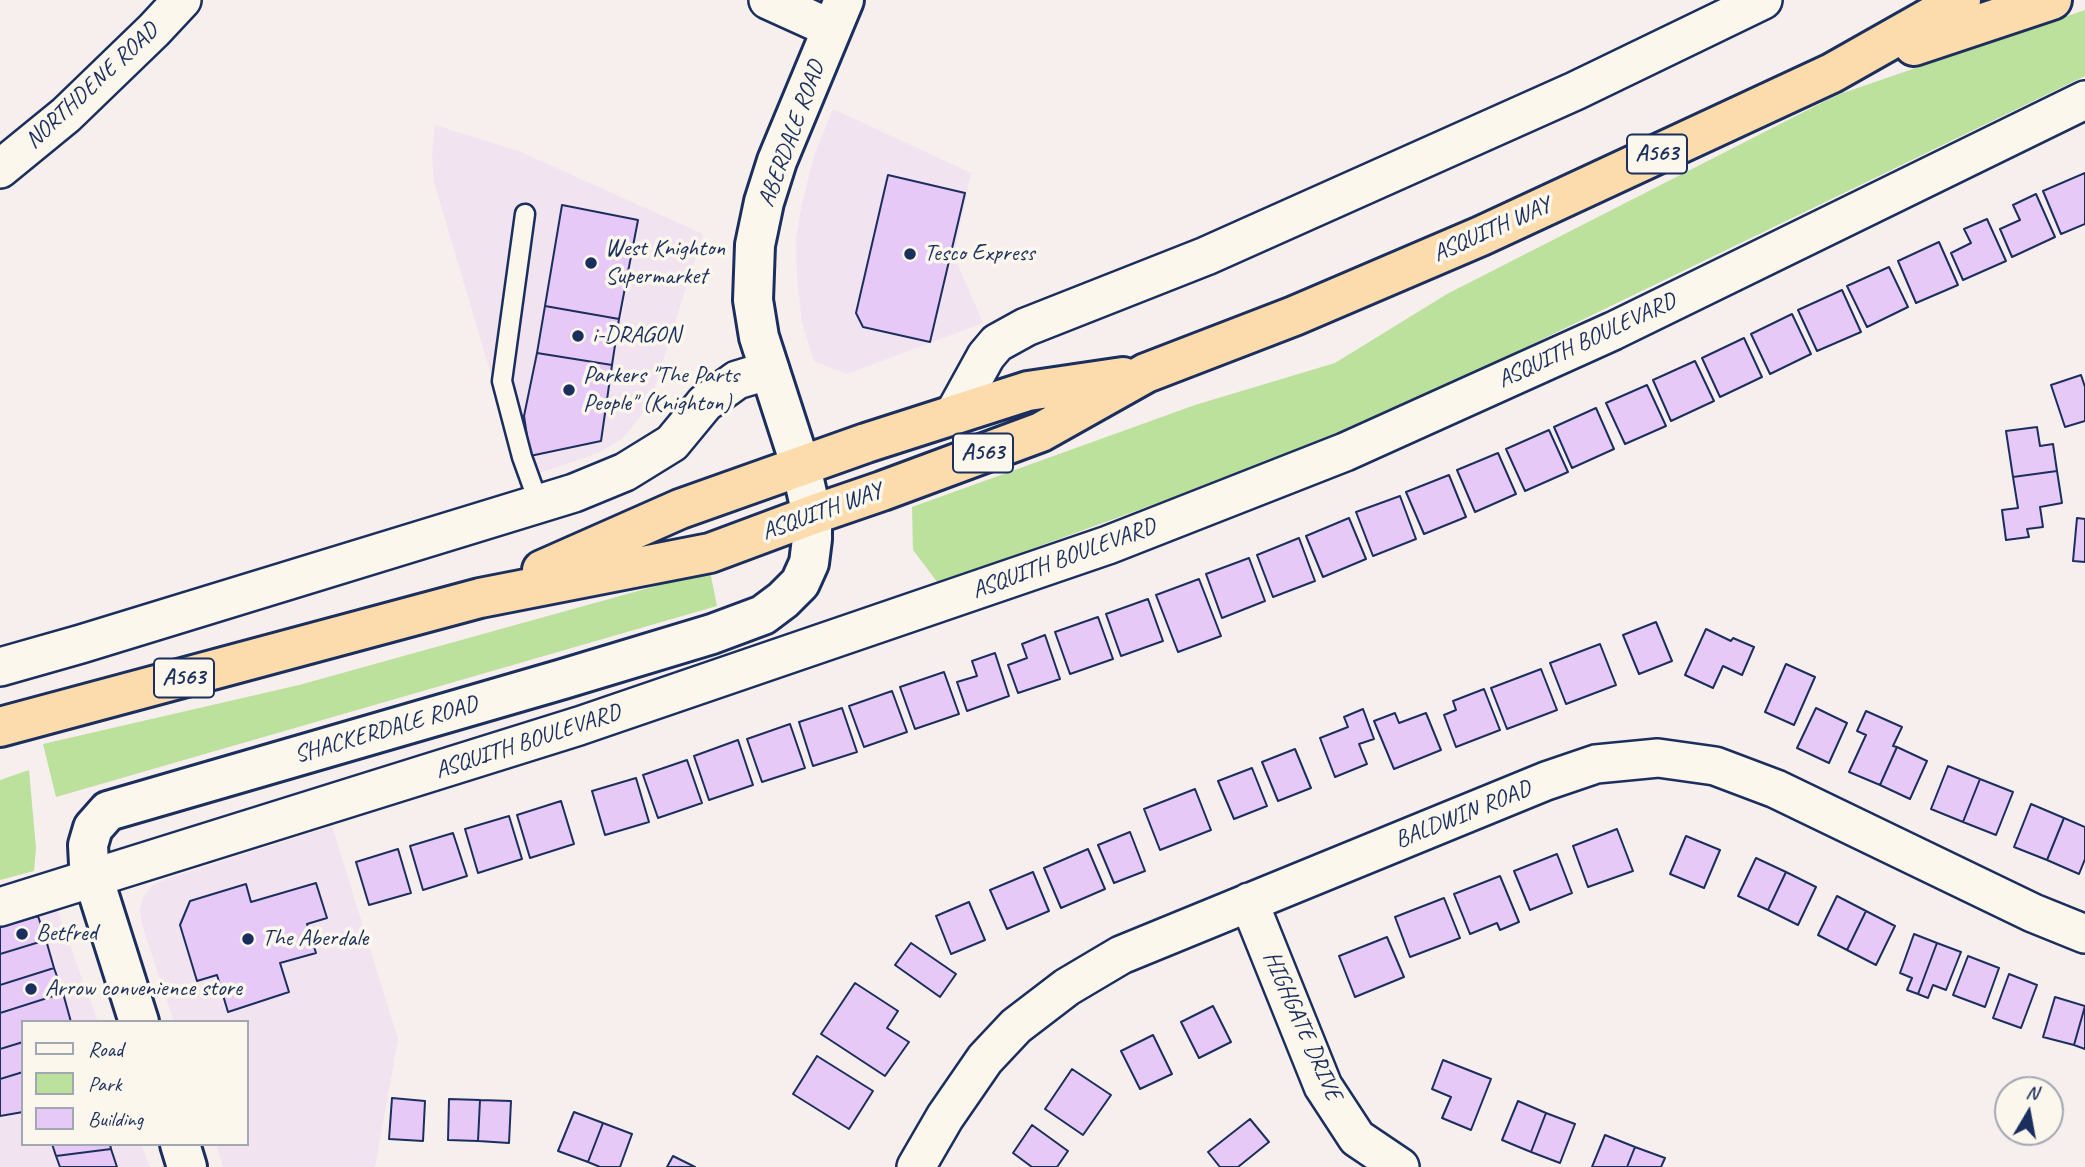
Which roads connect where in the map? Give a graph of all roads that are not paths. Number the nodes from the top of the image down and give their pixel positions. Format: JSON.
{"nodes":[{"id":1,"x":181,"y":0,"type":"edge"},
{"id":2,"x":768,"y":0,"type":"edge"},
{"id":3,"x":1763,"y":0,"type":"edge"},
{"id":4,"x":1961,"y":0,"type":"edge"},
{"id":5,"x":2052,"y":0,"type":"edge"},
{"id":6,"x":838,"y":14,"type":"edge"},
{"id":7,"x":1832,"y":73,"type":"junction"},
{"id":8,"x":2085,"y":100,"type":"edge"},
{"id":9,"x":0,"y":169,"type":"edge"},
{"id":10,"x":525,"y":214,"type":"dead end"},
{"id":11,"x":770,"y":370,"type":"junction"},
{"id":12,"x":1146,"y":373,"type":"junction"},
{"id":13,"x":954,"y":414,"type":"junction"},
{"id":14,"x":801,"y":467,"type":"junction"},
{"id":15,"x":539,"y":505,"type":"junction"},
{"id":16,"x":811,"y":515,"type":"junction"},
{"id":17,"x":480,"y":598,"type":"junction"},
{"id":18,"x":0,"y":667,"type":"edge"},
{"id":19,"x":0,"y":727,"type":"edge"},
{"id":20,"x":92,"y":879,"type":"junction"},
{"id":21,"x":1249,"y":902,"type":"junction"},
{"id":22,"x":0,"y":906,"type":"edge"},
{"id":23,"x":2085,"y":934,"type":"edge"},
{"id":24,"x":138,"y":1020,"type":"edge"},
{"id":25,"x":181,"y":1146,"type":"edge"},
{"id":26,"x":187,"y":1167,"type":"edge"},
{"id":27,"x":916,"y":1167,"type":"edge"},
{"id":28,"x":1400,"y":1167,"type":"edge"}],
"edges":[{"from":1,"to":9,"type":"street","name":"NORTHDENE ROAD"},
{"from":2,"to":6,"type":"street"},
{"from":3,"to":13,"type":"street"},
{"from":4,"to":7,"type":"highway","name":"ASQUITH WAY","number":"A563"},
{"from":5,"to":7,"type":"highway","name":"ASQUITH WAY","number":"A563"},
{"from":6,"to":11,"type":"street","name":"ABERDALE ROAD"},
{"from":7,"to":12,"type":"highway","name":"ASQUITH WAY","number":"A563"},
{"from":8,"to":20,"type":"street","name":"ASQUITH BOULEVARD"},
{"from":10,"to":15,"type":"lane"},
{"from":11,"to":14,"type":"street","name":"ABERDALE ROAD"},
{"from":11,"to":15,"type":"street"},
{"from":12,"to":13,"type":"highway","name":"ASQUITH WAY","number":"A563"},
{"from":12,"to":16,"type":"highway","name":"ASQUITH WAY","number":"A563"},
{"from":13,"to":14,"type":"highway","name":"ASQUITH WAY","number":"A563"},
{"from":14,"to":16,"type":"street","name":"ABERDALE ROAD"},
{"from":14,"to":17,"type":"highway","name":"ASQUITH WAY","number":"A563"},
{"from":15,"to":18,"type":"street"},
{"from":16,"to":17,"type":"highway","name":"ASQUITH WAY","number":"A563"},
{"from":16,"to":20,"type":"street","name":"SHACKERDALE ROAD"},
{"from":17,"to":19,"type":"highway","name":"ASQUITH WAY","number":"A563"},
{"from":20,"to":22,"type":"street","name":"ASQUITH BOULEVARD"},
{"from":20,"to":24,"type":"street","name":"SHACKERDALE ROAD"},
{"from":21,"to":23,"type":"street","name":"BALDWIN ROAD"},
{"from":21,"to":27,"type":"street","name":"BALDWIN ROAD"},
{"from":21,"to":28,"type":"street","name":"HIGHGATE DRIVE"},
{"from":25,"to":26,"type":"street"}]}
